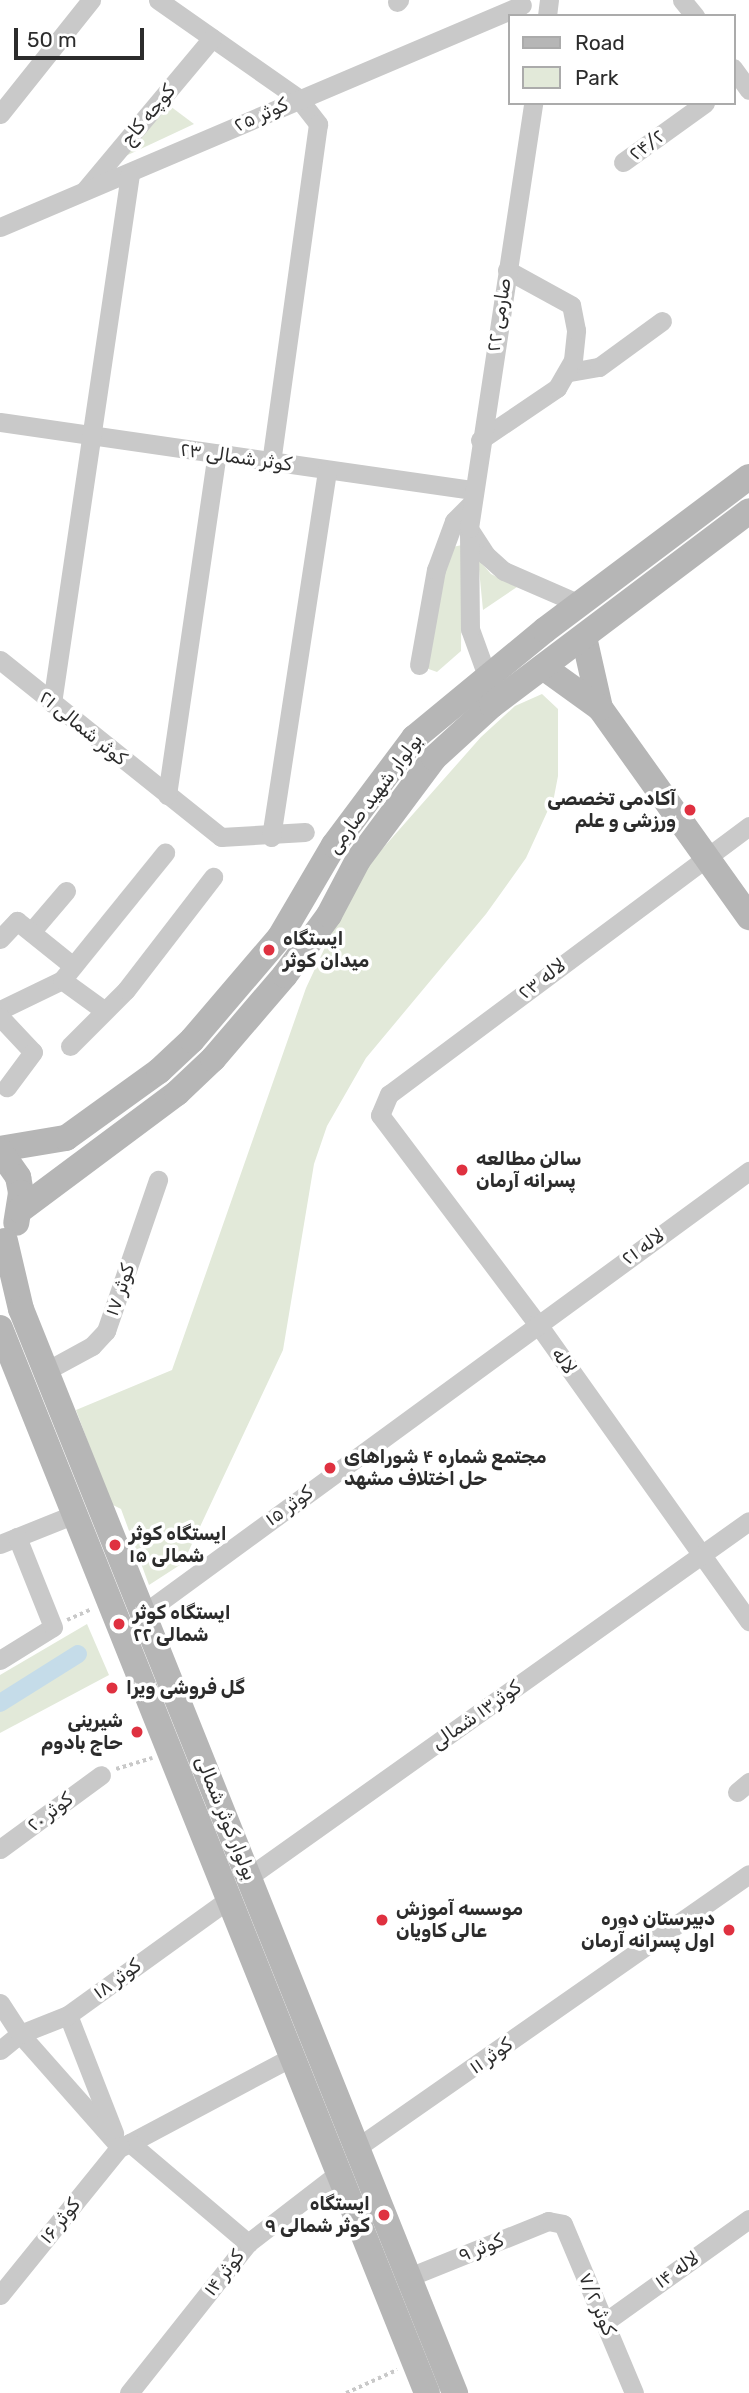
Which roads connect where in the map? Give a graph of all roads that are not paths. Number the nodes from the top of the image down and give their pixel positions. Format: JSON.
{"nodes":[{"id":1,"x":91,"y":0,"type":"edge"},
{"id":2,"x":158,"y":0,"type":"edge"},
{"id":3,"x":523,"y":5,"type":"dead end"},
{"id":4,"x":212,"y":38,"type":"junction"},
{"id":5,"x":298,"y":98,"type":"junction"},
{"id":6,"x":533,"y":105,"type":"edge"},
{"id":7,"x":702,"y":105,"type":"edge"},
{"id":8,"x":0,"y":114,"type":"edge"},
{"id":9,"x":623,"y":162,"type":"dead end"},
{"id":10,"x":130,"y":174,"type":"junction"},
{"id":11,"x":83,"y":192,"type":"junction"},
{"id":12,"x":0,"y":228,"type":"edge"},
{"id":13,"x":506,"y":270,"type":"junction"},
{"id":14,"x":662,"y":321,"type":"dead end"},
{"id":15,"x":570,"y":372,"type":"junction"},
{"id":16,"x":0,"y":422,"type":"edge"},
{"id":17,"x":90,"y":435,"type":"junction"},
{"id":18,"x":480,"y":440,"type":"junction"},
{"id":19,"x":217,"y":454,"type":"junction"},
{"id":20,"x":271,"y":462,"type":"junction"},
{"id":21,"x":327,"y":470,"type":"junction"},
{"id":22,"x":749,"y":477,"type":"edge"},
{"id":23,"x":472,"y":497,"type":"junction"},
{"id":24,"x":749,"y":511,"type":"edge"},
{"id":25,"x":469,"y":528,"type":"junction"},
{"id":26,"x":580,"y":604,"type":"junction"},
{"id":27,"x":584,"y":636,"type":"junction"},
{"id":28,"x":0,"y":660,"type":"edge"},
{"id":29,"x":419,"y":665,"type":"dead end"},
{"id":30,"x":543,"y":667,"type":"junction"},
{"id":31,"x":487,"y":676,"type":"junction"},
{"id":32,"x":52,"y":704,"type":"junction"},
{"id":33,"x":600,"y":708,"type":"junction"},
{"id":34,"x":167,"y":795,"type":"junction"},
{"id":35,"x":749,"y":825,"type":"edge"},
{"id":36,"x":305,"y":832,"type":"dead end"},
{"id":37,"x":271,"y":837,"type":"junction"},
{"id":38,"x":164,"y":853,"type":"dead end"},
{"id":39,"x":706,"y":857,"type":"junction"},
{"id":40,"x":213,"y":877,"type":"dead end"},
{"id":41,"x":66,"y":891,"type":"dead end"},
{"id":42,"x":749,"y":917,"type":"edge"},
{"id":43,"x":31,"y":932,"type":"junction"},
{"id":44,"x":0,"y":939,"type":"edge"},
{"id":45,"x":68,"y":973,"type":"junction"},
{"id":46,"x":102,"y":1009,"type":"junction"},
{"id":47,"x":0,"y":1010,"type":"edge"},
{"id":48,"x":0,"y":1017,"type":"edge"},
{"id":49,"x":70,"y":1046,"type":"dead end"},
{"id":50,"x":7,"y":1087,"type":"dead end"},
{"id":51,"x":381,"y":1104,"type":"joint"},
{"id":52,"x":0,"y":1150,"type":"edge"},
{"id":53,"x":749,"y":1171,"type":"edge"},
{"id":54,"x":158,"y":1180,"type":"dead end"},
{"id":55,"x":20,"y":1210,"type":"junction"},
{"id":56,"x":3,"y":1243,"type":"edge"},
{"id":57,"x":537,"y":1323,"type":"junction"},
{"id":58,"x":0,"y":1328,"type":"edge"},
{"id":59,"x":46,"y":1371,"type":"junction"},
{"id":60,"x":75,"y":1514,"type":"junction"},
{"id":61,"x":749,"y":1521,"type":"edge"},
{"id":62,"x":9,"y":1541,"type":"edge"},
{"id":63,"x":702,"y":1554,"type":"junction"},
{"id":64,"x":143,"y":1614,"type":"junction"},
{"id":65,"x":749,"y":1620,"type":"edge"},
{"id":66,"x":0,"y":1660,"type":"edge"},
{"id":67,"x":101,"y":1774,"type":"road end"},
{"id":68,"x":0,"y":1849,"type":"edge"},
{"id":69,"x":749,"y":1874,"type":"edge"},
{"id":70,"x":250,"y":1876,"type":"junction"},
{"id":71,"x":229,"y":1899,"type":"junction"},
{"id":72,"x":0,"y":2003,"type":"edge"},
{"id":73,"x":68,"y":2015,"type":"junction"},
{"id":74,"x":20,"y":2034,"type":"junction"},
{"id":75,"x":0,"y":2050,"type":"edge"},
{"id":76,"x":292,"y":2057,"type":"junction"},
{"id":77,"x":125,"y":2145,"type":"junction"},
{"id":78,"x":355,"y":2149,"type":"junction"},
{"id":79,"x":339,"y":2173,"type":"junction"},
{"id":80,"x":749,"y":2219,"type":"edge"},
{"id":81,"x":554,"y":2221,"type":"joint"},
{"id":82,"x":248,"y":2243,"type":"junction"},
{"id":83,"x":409,"y":2277,"type":"junction"},
{"id":84,"x":0,"y":2295,"type":"edge"},
{"id":85,"x":426,"y":2320,"type":"junction"},
{"id":86,"x":605,"y":2322,"type":"junction"},
{"id":87,"x":401,"y":2327,"type":"junction"},
{"id":88,"x":129,"y":2393,"type":"edge"},
{"id":89,"x":427,"y":2393,"type":"edge"},
{"id":90,"x":455,"y":2393,"type":"edge"},
{"id":91,"x":634,"y":2393,"type":"edge"}],
"edges":[{"from":1,"to":8,"type":"street"},
{"from":2,"to":4,"type":"street"},
{"from":3,"to":5,"type":"street","name":"کوثر ۲۵"},
{"from":4,"to":5,"type":"street"},
{"from":4,"to":11,"type":"street","name":"کوچه کاج"},
{"from":5,"to":10,"type":"street","name":"کوثر ۲۵"},
{"from":5,"to":20,"type":"street"},
{"from":6,"to":13,"type":"street","name":"صارمی ۲۲"},
{"from":7,"to":9,"type":"street","name":"۲۴/۲"},
{"from":10,"to":11,"type":"street","name":"کوثر ۲۵"},
{"from":10,"to":17,"type":"street"},
{"from":11,"to":12,"type":"street","name":"کوثر ۲۵"},
{"from":13,"to":15,"type":"street"},
{"from":13,"to":18,"type":"street","name":"صارمی ۲۲"},
{"from":14,"to":15,"type":"street"},
{"from":15,"to":18,"type":"street"},
{"from":16,"to":17,"type":"street","name":"کوثر شمالی ۲۳"},
{"from":17,"to":19,"type":"street","name":"کوثر شمالی ۲۳"},
{"from":17,"to":32,"type":"street"},
{"from":18,"to":23,"type":"street","name":"صارمی ۲۲"},
{"from":19,"to":20,"type":"street","name":"کوثر شمالی ۲۳"},
{"from":19,"to":34,"type":"street"},
{"from":20,"to":21,"type":"street","name":"کوثر شمالی ۲۳"},
{"from":21,"to":23,"type":"street","name":"کوثر شمالی ۲۳"},
{"from":21,"to":37,"type":"street"},
{"from":22,"to":26,"type":"street","name":"بولوار شهید صارمی"},
{"from":23,"to":25,"type":"street","name":"صارمی ۲۲"},
{"from":23,"to":29,"type":"street"},
{"from":24,"to":27,"type":"street","name":"بولوار شهید صارمی"},
{"from":25,"to":26,"type":"street"},
{"from":25,"to":31,"type":"street","name":"صارمی ۲۲"},
{"from":26,"to":31,"type":"street","name":"بولوار شهید صارمی"},
{"from":27,"to":30,"type":"street","name":"بولوار شهید صارمی"},
{"from":27,"to":33,"type":"street"},
{"from":28,"to":32,"type":"street","name":"کوثر شمالی ۲۱"},
{"from":30,"to":33,"type":"street"},
{"from":30,"to":55,"type":"street","name":"بولوار شهید صارمی"},
{"from":31,"to":52,"type":"street","name":"بولوار شهید صارمی"},
{"from":32,"to":34,"type":"street","name":"کوثر شمالی ۲۱"},
{"from":33,"to":39,"type":"street"},
{"from":34,"to":37,"type":"street","name":"کوثر شمالی ۲۱"},
{"from":35,"to":39,"type":"street","name":"لاله ۲۳"},
{"from":36,"to":37,"type":"street","name":"کوثر شمالی ۲۱"},
{"from":38,"to":45,"type":"street"},
{"from":39,"to":42,"type":"street"},
{"from":39,"to":51,"type":"street","name":"لاله ۲۳"},
{"from":40,"to":46,"type":"street"},
{"from":41,"to":43,"type":"street"},
{"from":43,"to":44,"type":"street"},
{"from":43,"to":45,"type":"street"},
{"from":45,"to":46,"type":"street"},
{"from":45,"to":47,"type":"street"},
{"from":46,"to":49,"type":"street"},
{"from":48,"to":50,"type":"street"},
{"from":51,"to":57,"type":"street","name":"لاله"},
{"from":52,"to":55,"type":"street"},
{"from":53,"to":57,"type":"street","name":"لاله ۲۱"},
{"from":54,"to":59,"type":"street","name":"کوثر ۱۷"},
{"from":55,"to":56,"type":"street"},
{"from":56,"to":59,"type":"street","name":"بولوار کوثر شمالی"},
{"from":57,"to":63,"type":"street","name":"لاله"},
{"from":57,"to":64,"type":"street","name":"کوثر ۱۵"},
{"from":58,"to":60,"type":"street","name":"بولوار کوثر شمالی"},
{"from":59,"to":64,"type":"street","name":"بولوار کوثر شمالی"},
{"from":60,"to":62,"type":"street"},
{"from":60,"to":71,"type":"street","name":"بولوار کوثر شمالی"},
{"from":61,"to":63,"type":"street","name":"کوثر۱۳ شمالی"},
{"from":62,"to":66,"type":"street"},
{"from":63,"to":65,"type":"street","name":"لاله"},
{"from":63,"to":70,"type":"street","name":"کوثر۱۳ شمالی"},
{"from":64,"to":70,"type":"street","name":"بولوار کوثر شمالی"},
{"from":67,"to":68,"type":"street","name":"کوثر ۲۰"},
{"from":69,"to":78,"type":"street","name":"کوثر ۱۱"},
{"from":70,"to":78,"type":"street","name":"بولوار کوثر شمالی"},
{"from":71,"to":73,"type":"street","name":"کوثر ۱۸"},
{"from":71,"to":76,"type":"street","name":"بولوار کوثر شمالی"},
{"from":72,"to":74,"type":"street"},
{"from":73,"to":74,"type":"street","name":"کوثر ۱۸"},
{"from":73,"to":77,"type":"street"},
{"from":74,"to":75,"type":"street","name":"کوثر ۱۸"},
{"from":74,"to":77,"type":"street"},
{"from":76,"to":77,"type":"street","name":"کوثر ۱۶"},
{"from":76,"to":79,"type":"street","name":"بولوار کوثر شمالی"},
{"from":77,"to":82,"type":"street"},
{"from":77,"to":84,"type":"street","name":"کوثر ۱۶"},
{"from":78,"to":83,"type":"street","name":"بولوار کوثر شمالی"},
{"from":79,"to":82,"type":"street","name":"کوثر ۱۴"},
{"from":79,"to":87,"type":"street","name":"بولوار کوثر شمالی"},
{"from":80,"to":86,"type":"street","name":"لاله ۱۴"},
{"from":81,"to":83,"type":"street","name":"کوثر ۹"},
{"from":81,"to":86,"type":"street","name":"کوثر ۷/۲"},
{"from":82,"to":88,"type":"street","name":"کوثر ۱۴"},
{"from":83,"to":85,"type":"street","name":"بولوار کوثر شمالی"},
{"from":85,"to":87,"type":"street"},
{"from":85,"to":90,"type":"street","name":"بولوار کوثر شمالی"},
{"from":86,"to":91,"type":"street","name":"کوثر ۷/۲"},
{"from":87,"to":89,"type":"street","name":"بولوار کوثر شمالی"}]}
